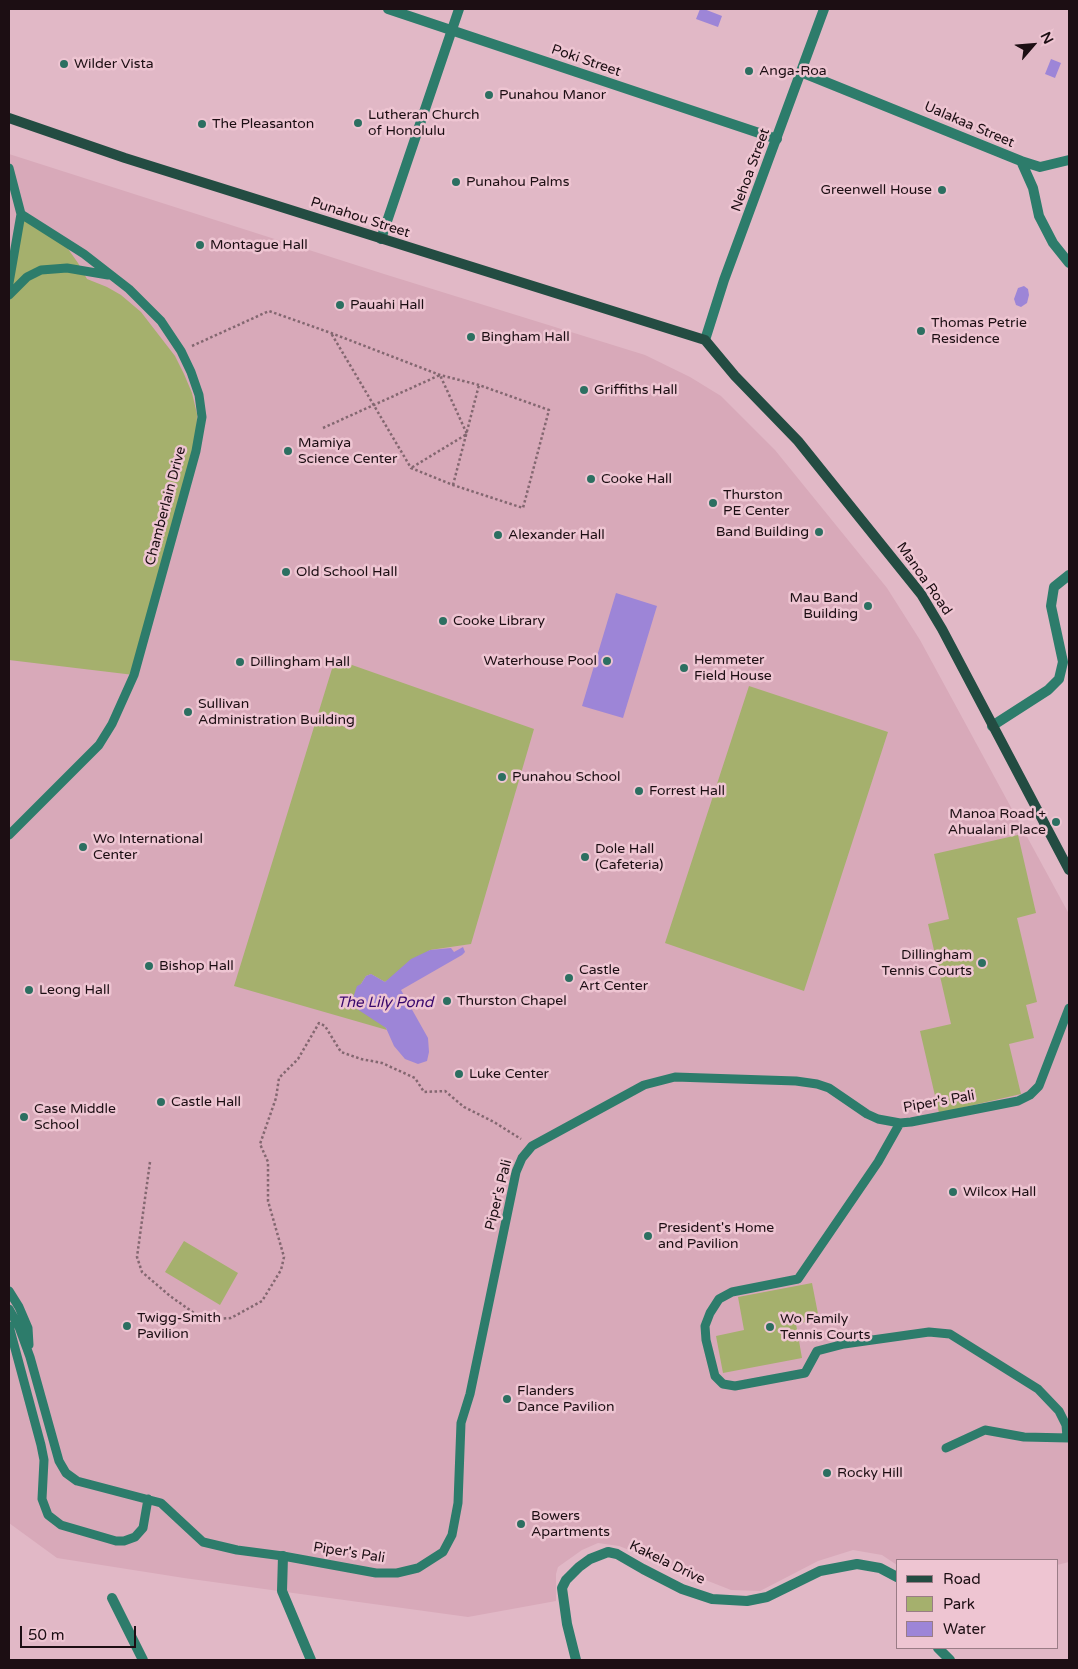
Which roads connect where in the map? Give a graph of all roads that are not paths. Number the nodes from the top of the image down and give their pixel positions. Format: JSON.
{"nodes":[{"id":1,"x":388,"y":9,"type":"edge"},
{"id":2,"x":459,"y":9,"type":"edge"},
{"id":3,"x":824,"y":9,"type":"edge"},
{"id":4,"x":451,"y":30,"type":"junction"},
{"id":5,"x":801,"y":72,"type":"junction"},
{"id":6,"x":9,"y":118,"type":"edge"},
{"id":7,"x":777,"y":139,"type":"junction"},
{"id":8,"x":1069,"y":160,"type":"edge"},
{"id":9,"x":1021,"y":161,"type":"junction"},
{"id":10,"x":9,"y":168,"type":"edge"},
{"id":11,"x":21,"y":214,"type":"junction"},
{"id":12,"x":381,"y":239,"type":"junction"},
{"id":13,"x":1069,"y":263,"type":"edge"},
{"id":14,"x":112,"y":276,"type":"junction"},
{"id":15,"x":9,"y":283,"type":"edge"},
{"id":16,"x":9,"y":295,"type":"edge"},
{"id":17,"x":705,"y":340,"type":"junction"},
{"id":18,"x":1069,"y":576,"type":"edge"},
{"id":19,"x":992,"y":726,"type":"junction"},
{"id":20,"x":10,"y":832,"type":"edge"},
{"id":21,"x":1069,"y":870,"type":"edge"},
{"id":22,"x":1069,"y":1008,"type":"edge"},
{"id":23,"x":900,"y":1123,"type":"junction"},
{"id":24,"x":9,"y":1291,"type":"edge"},
{"id":25,"x":9,"y":1309,"type":"edge"},
{"id":26,"x":9,"y":1326,"type":"edge"},
{"id":27,"x":30,"y":1357,"type":"junction"},
{"id":28,"x":1068,"y":1438,"type":"edge"},
{"id":29,"x":946,"y":1448,"type":"dead end"},
{"id":30,"x":148,"y":1499,"type":"junction"},
{"id":31,"x":283,"y":1556,"type":"junction"},
{"id":32,"x":896,"y":1576,"type":"edge"},
{"id":33,"x":112,"y":1598,"type":"dead end"},
{"id":34,"x":939,"y":1649,"type":"edge"},
{"id":35,"x":143,"y":1660,"type":"edge"},
{"id":36,"x":311,"y":1660,"type":"edge"},
{"id":37,"x":576,"y":1660,"type":"edge"},
{"id":38,"x":950,"y":1660,"type":"edge"}],
"edges":[{"from":1,"to":4,"type":"street","name":"Poki Street"},
{"from":2,"to":4,"type":"street"},
{"from":3,"to":5,"type":"street","name":"Nehoa Street"},
{"from":4,"to":7,"type":"street","name":"Poki Street"},
{"from":4,"to":12,"type":"street"},
{"from":5,"to":7,"type":"street","name":"Nehoa Street"},
{"from":5,"to":9,"type":"street","name":"Ualakaa Street"},
{"from":6,"to":12,"type":"main road","name":"Punahou Street"},
{"from":7,"to":17,"type":"street","name":"Nehoa Street"},
{"from":8,"to":9,"type":"street"},
{"from":9,"to":13,"type":"street","name":"Ualakaa Street"},
{"from":10,"to":11,"type":"lane"},
{"from":11,"to":14,"type":"lane","name":"Chamberlain Drive"},
{"from":11,"to":15,"type":"lane"},
{"from":12,"to":17,"type":"main road","name":"Punahou Street"},
{"from":14,"to":16,"type":"lane"},
{"from":14,"to":20,"type":"lane","name":"Chamberlain Drive"},
{"from":17,"to":19,"type":"main road","name":"Manoa Road"},
{"from":18,"to":19,"type":"street"},
{"from":19,"to":21,"type":"main road","name":"Manoa Road"},
{"from":22,"to":23,"type":"lane","name":"Piper's Pali"},
{"from":23,"to":28,"type":"lane"},
{"from":23,"to":31,"type":"lane","name":"Piper's Pali"},
{"from":24,"to":27,"type":"lane"},
{"from":25,"to":27,"type":"lane","name":"Piper's Pali"},
{"from":26,"to":30,"type":"lane"},
{"from":27,"to":30,"type":"lane","name":"Piper's Pali"},
{"from":28,"to":29,"type":"lane"},
{"from":30,"to":31,"type":"lane","name":"Piper's Pali"},
{"from":31,"to":36,"type":"street"},
{"from":32,"to":37,"type":"street","name":"Kakela Drive"},
{"from":33,"to":35,"type":"street"},
{"from":34,"to":38,"type":"street"}]}
